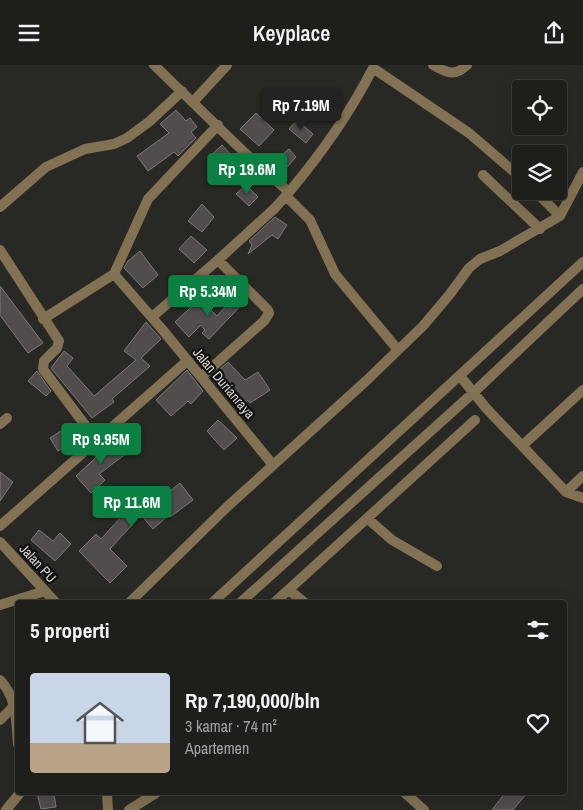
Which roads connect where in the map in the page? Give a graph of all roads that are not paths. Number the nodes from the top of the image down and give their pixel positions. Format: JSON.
{"nodes":[{"id":1,"x":154,"y":65,"type":"edge"},
{"id":2,"x":227,"y":65,"type":"edge"},
{"id":3,"x":433,"y":65,"type":"edge"},
{"id":4,"x":467,"y":65,"type":"edge"},
{"id":5,"x":373,"y":66,"type":"edge"},
{"id":6,"x":182,"y":91,"type":"junction"},
{"id":7,"x":193,"y":102,"type":"junction"},
{"id":8,"x":218,"y":125,"type":"junction"},
{"id":9,"x":512,"y":170,"type":"edge"},
{"id":10,"x":583,"y":172,"type":"edge"},
{"id":11,"x":483,"y":175,"type":"dead end"},
{"id":12,"x":288,"y":194,"type":"junction"},
{"id":13,"x":544,"y":200,"type":"edge"},
{"id":14,"x":0,"y":207,"type":"edge"},
{"id":15,"x":560,"y":216,"type":"junction"},
{"id":16,"x":540,"y":229,"type":"junction"},
{"id":17,"x":0,"y":250,"type":"edge"},
{"id":18,"x":218,"y":260,"type":"junction"},
{"id":19,"x":583,"y":262,"type":"edge"},
{"id":20,"x":114,"y":274,"type":"junction"},
{"id":21,"x":583,"y":289,"type":"edge"},
{"id":22,"x":152,"y":317,"type":"junction"},
{"id":23,"x":43,"y":319,"type":"junction"},
{"id":24,"x":398,"y":350,"type":"junction"},
{"id":25,"x":187,"y":361,"type":"junction"},
{"id":26,"x":460,"y":376,"type":"junction"},
{"id":27,"x":201,"y":377,"type":"junction"},
{"id":28,"x":583,"y":390,"type":"edge"},
{"id":29,"x":473,"y":393,"type":"junction"},
{"id":30,"x":475,"y":420,"type":"dead end"},
{"id":31,"x":96,"y":441,"type":"junction"},
{"id":32,"x":523,"y":445,"type":"junction"},
{"id":33,"x":273,"y":465,"type":"junction"},
{"id":34,"x":583,"y":476,"type":"edge"},
{"id":35,"x":566,"y":493,"type":"junction"},
{"id":36,"x":583,"y":498,"type":"edge"},
{"id":37,"x":368,"y":519,"type":"junction"},
{"id":38,"x":0,"y":526,"type":"edge"},
{"id":39,"x":0,"y":542,"type":"edge"},
{"id":40,"x":437,"y":566,"type":"dead end"},
{"id":41,"x":289,"y":590,"type":"junction"},
{"id":42,"x":45,"y":591,"type":"junction"},
{"id":43,"x":15,"y":600,"type":"edge"},
{"id":44,"x":16,"y":600,"type":"edge"},
{"id":45,"x":53,"y":600,"type":"edge"},
{"id":46,"x":132,"y":600,"type":"edge"},
{"id":47,"x":215,"y":600,"type":"edge"},
{"id":48,"x":243,"y":600,"type":"edge"},
{"id":49,"x":277,"y":600,"type":"edge"},
{"id":50,"x":301,"y":600,"type":"edge"},
{"id":51,"x":0,"y":605,"type":"edge"},
{"id":52,"x":0,"y":680,"type":"edge"},
{"id":53,"x":14,"y":706,"type":"junction"},
{"id":54,"x":15,"y":716,"type":"edge"},
{"id":55,"x":0,"y":720,"type":"edge"},
{"id":56,"x":18,"y":795,"type":"edge"},
{"id":57,"x":107,"y":795,"type":"edge"},
{"id":58,"x":153,"y":795,"type":"edge"},
{"id":59,"x":407,"y":795,"type":"edge"},
{"id":60,"x":6,"y":810,"type":"edge"},
{"id":61,"x":108,"y":810,"type":"edge"},
{"id":62,"x":129,"y":810,"type":"edge"},
{"id":63,"x":424,"y":810,"type":"edge"}],
"edges":[{"from":1,"to":6,"type":"street"},
{"from":2,"to":7,"type":"street"},
{"from":3,"to":4,"type":"street"},
{"from":5,"to":9,"type":"street"},
{"from":5,"to":12,"type":"street"},
{"from":6,"to":7,"type":"street"},
{"from":6,"to":14,"type":"street"},
{"from":7,"to":8,"type":"street"},
{"from":8,"to":12,"type":"street"},
{"from":8,"to":20,"type":"street"},
{"from":10,"to":15,"type":"street"},
{"from":11,"to":16,"type":"street"},
{"from":12,"to":18,"type":"street"},
{"from":12,"to":24,"type":"street"},
{"from":13,"to":15,"type":"street"},
{"from":15,"to":16,"type":"street"},
{"from":16,"to":24,"type":"street"},
{"from":17,"to":23,"type":"street"},
{"from":18,"to":22,"type":"street"},
{"from":18,"to":27,"type":"street"},
{"from":19,"to":26,"type":"street"},
{"from":20,"to":22,"type":"street","name":"Jalan Durianraya"},
{"from":20,"to":23,"type":"street"},
{"from":21,"to":29,"type":"street"},
{"from":22,"to":25,"type":"street","name":"Jalan Durianraya"},
{"from":23,"to":31,"type":"street"},
{"from":24,"to":33,"type":"street"},
{"from":25,"to":27,"type":"street","name":"Jalan Durianraya"},
{"from":25,"to":31,"type":"street"},
{"from":26,"to":29,"type":"street"},
{"from":26,"to":47,"type":"street"},
{"from":27,"to":33,"type":"street","name":"Jalan Durianraya"},
{"from":28,"to":32,"type":"street"},
{"from":29,"to":32,"type":"street"},
{"from":29,"to":48,"type":"street"},
{"from":30,"to":37,"type":"street"},
{"from":31,"to":38,"type":"street"},
{"from":32,"to":35,"type":"street"},
{"from":33,"to":46,"type":"street"},
{"from":34,"to":35,"type":"street"},
{"from":35,"to":36,"type":"street"},
{"from":37,"to":40,"type":"street"},
{"from":37,"to":41,"type":"street"},
{"from":39,"to":42,"type":"street","name":"Jalan PU"},
{"from":41,"to":49,"type":"street"},
{"from":41,"to":50,"type":"street"},
{"from":42,"to":44,"type":"street"},
{"from":42,"to":45,"type":"street","name":"Jalan PU"},
{"from":43,"to":51,"type":"street"},
{"from":52,"to":53,"type":"street"},
{"from":53,"to":54,"type":"street"},
{"from":53,"to":55,"type":"street"},
{"from":56,"to":60,"type":"street"},
{"from":57,"to":61,"type":"street"},
{"from":58,"to":62,"type":"street"},
{"from":59,"to":63,"type":"street"}]}
